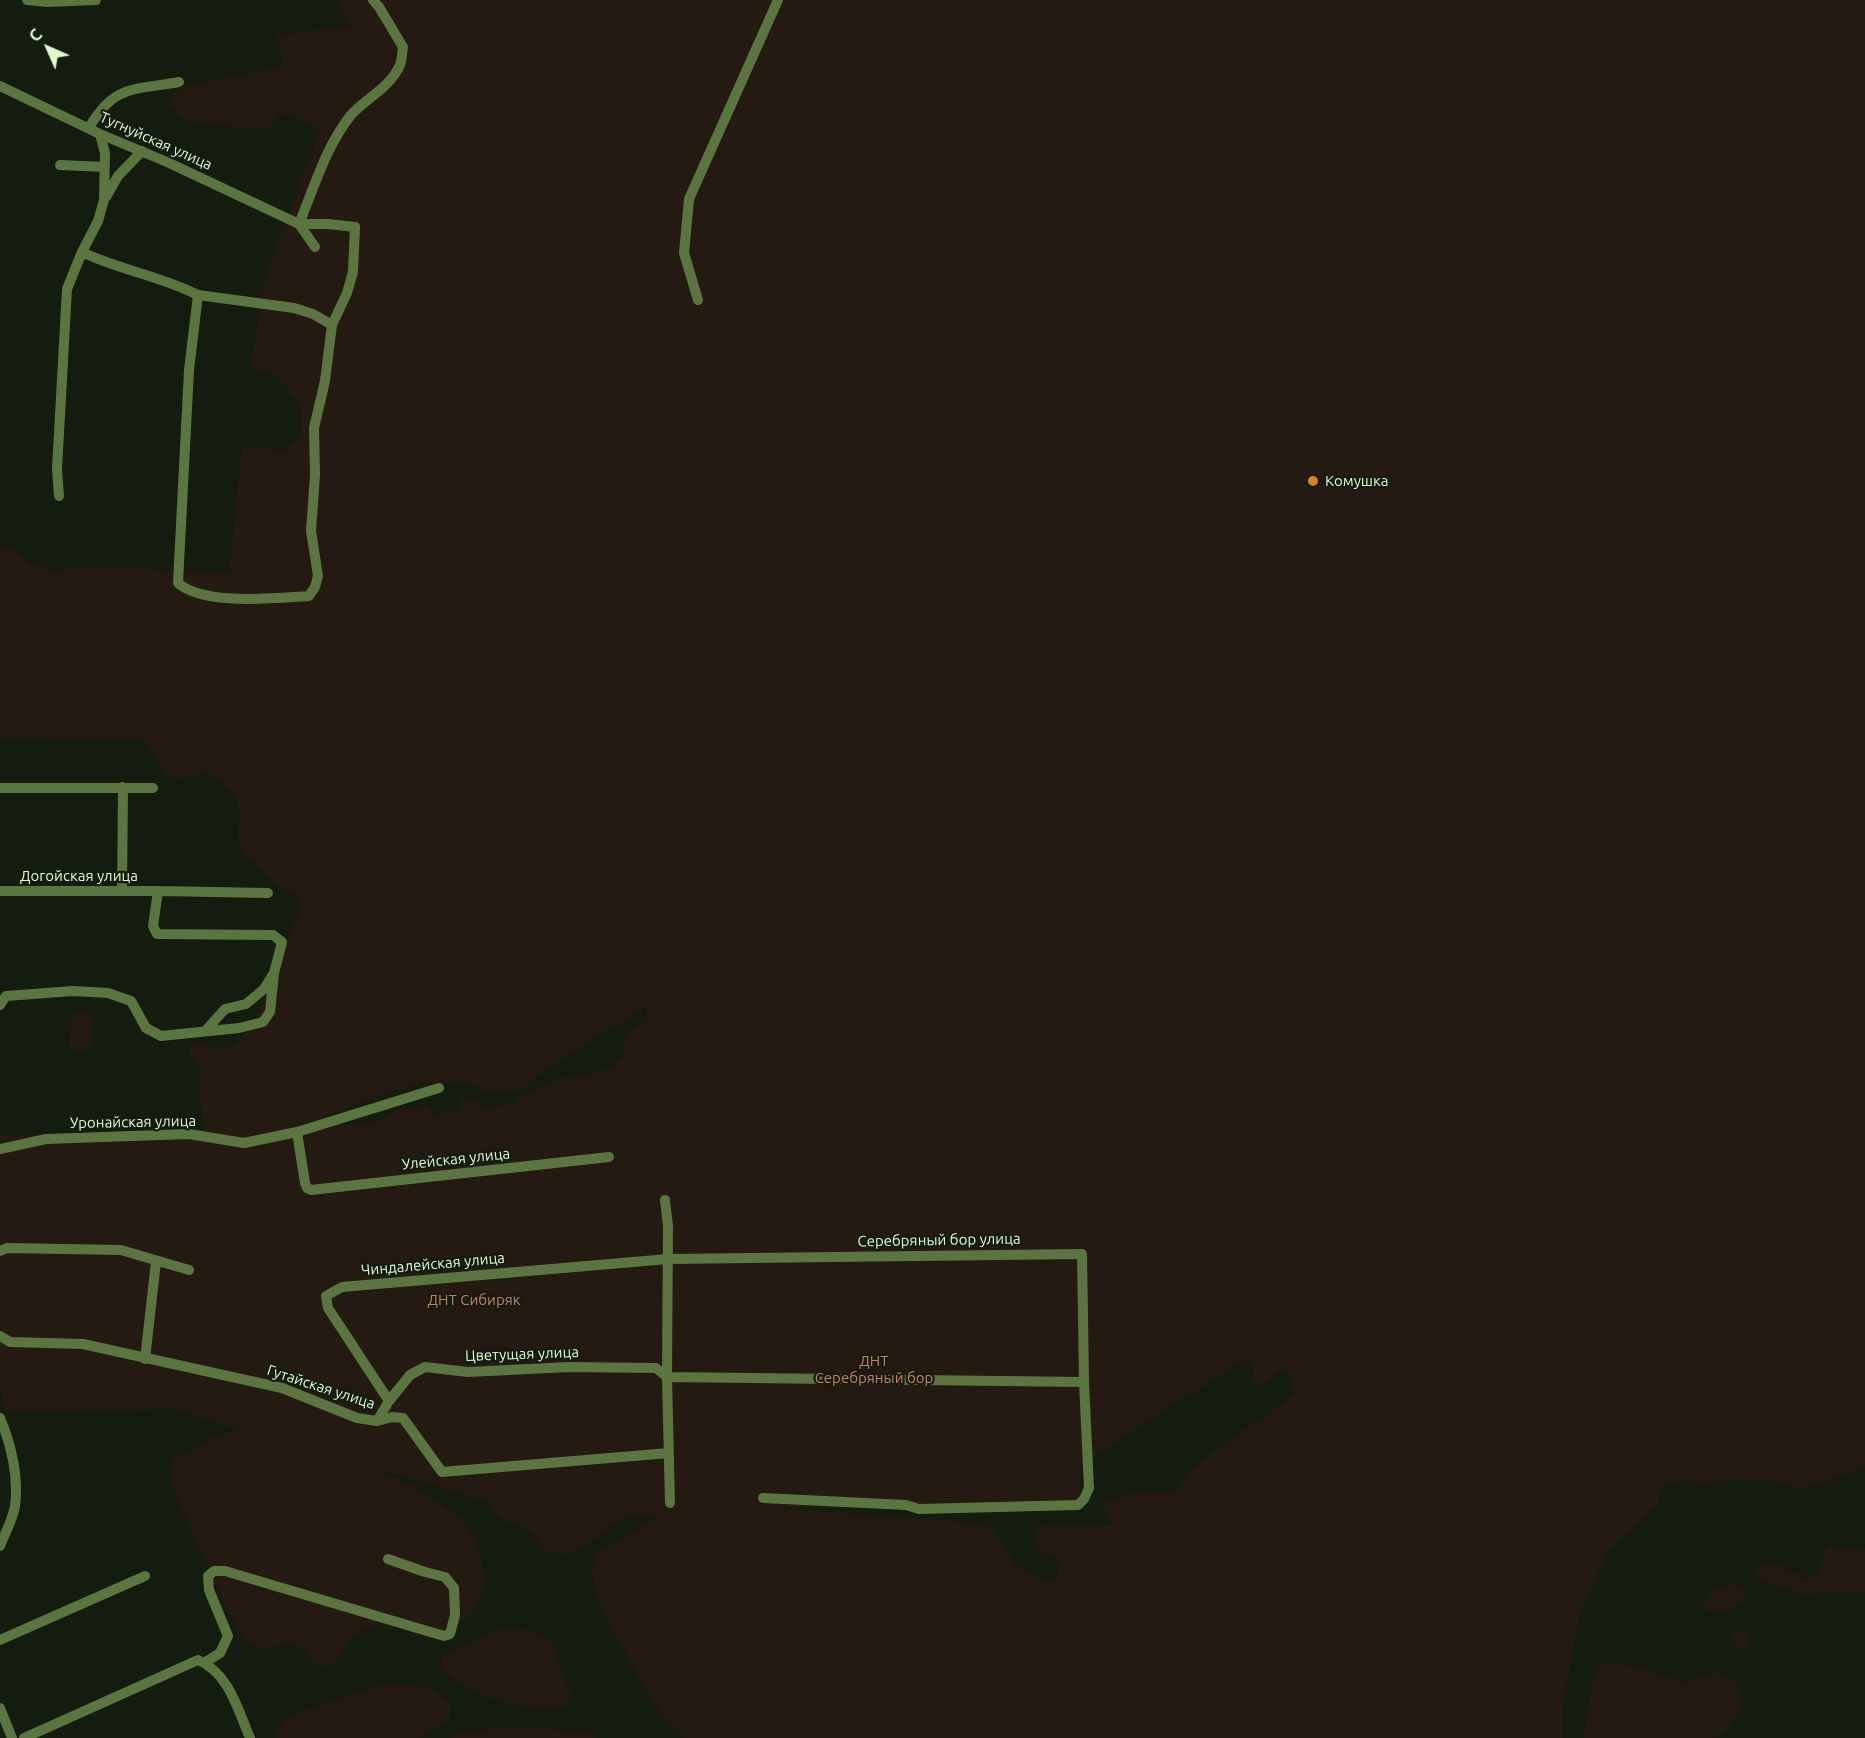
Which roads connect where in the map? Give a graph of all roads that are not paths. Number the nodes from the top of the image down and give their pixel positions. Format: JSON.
{"nodes":[{"id":1,"x":27,"y":0,"type":"edge"},
{"id":2,"x":96,"y":0,"type":"edge"},
{"id":3,"x":373,"y":0,"type":"edge"},
{"id":4,"x":778,"y":0,"type":"edge"},
{"id":5,"x":179,"y":82,"type":"dead end"},
{"id":6,"x":0,"y":86,"type":"edge"},
{"id":7,"x":89,"y":128,"type":"junction"},
{"id":8,"x":100,"y":134,"type":"junction"},
{"id":9,"x":142,"y":152,"type":"junction"},
{"id":10,"x":60,"y":165,"type":"dead end"},
{"id":11,"x":105,"y":167,"type":"junction"},
{"id":12,"x":104,"y":200,"type":"junction"},
{"id":13,"x":299,"y":224,"type":"junction"},
{"id":14,"x":315,"y":247,"type":"dead end"},
{"id":15,"x":82,"y":252,"type":"junction"},
{"id":16,"x":198,"y":294,"type":"junction"},
{"id":17,"x":699,"y":300,"type":"dead end"},
{"id":18,"x":332,"y":325,"type":"junction"},
{"id":19,"x":59,"y":496,"type":"dead end"},
{"id":20,"x":123,"y":787,"type":"junction"},
{"id":21,"x":0,"y":788,"type":"edge"},
{"id":22,"x":153,"y":788,"type":"dead end"},
{"id":23,"x":0,"y":891,"type":"edge"},
{"id":24,"x":122,"y":891,"type":"junction"},
{"id":25,"x":158,"y":891,"type":"junction"},
{"id":26,"x":268,"y":893,"type":"dead end"},
{"id":27,"x":274,"y":973,"type":"junction"},
{"id":28,"x":0,"y":1005,"type":"edge"},
{"id":29,"x":206,"y":1030,"type":"junction"},
{"id":30,"x":439,"y":1088,"type":"dead end"},
{"id":31,"x":297,"y":1132,"type":"junction"},
{"id":32,"x":0,"y":1149,"type":"edge"},
{"id":33,"x":609,"y":1158,"type":"dead end"},
{"id":34,"x":665,"y":1200,"type":"dead end"},
{"id":35,"x":0,"y":1251,"type":"edge"},
{"id":36,"x":668,"y":1259,"type":"junction"},
{"id":37,"x":156,"y":1262,"type":"junction"},
{"id":38,"x":189,"y":1270,"type":"dead end"},
{"id":39,"x":5,"y":1339,"type":"edge"},
{"id":40,"x":145,"y":1359,"type":"junction"},
{"id":41,"x":667,"y":1377,"type":"junction"},
{"id":42,"x":1084,"y":1382,"type":"junction"},
{"id":43,"x":389,"y":1401,"type":"junction"},
{"id":44,"x":0,"y":1418,"type":"edge"},
{"id":45,"x":377,"y":1421,"type":"junction"},
{"id":46,"x":669,"y":1454,"type":"junction"},
{"id":47,"x":763,"y":1498,"type":"dead end"},
{"id":48,"x":670,"y":1503,"type":"dead end"},
{"id":49,"x":0,"y":1546,"type":"edge"},
{"id":50,"x":388,"y":1559,"type":"dead end"},
{"id":51,"x":145,"y":1576,"type":"dead end"},
{"id":52,"x":0,"y":1640,"type":"edge"},
{"id":53,"x":204,"y":1663,"type":"junction"},
{"id":54,"x":0,"y":1708,"type":"edge"},
{"id":55,"x":12,"y":1738,"type":"edge"},
{"id":56,"x":24,"y":1738,"type":"edge"},
{"id":57,"x":250,"y":1738,"type":"edge"}],
"edges":[{"from":1,"to":2,"type":"street"},
{"from":3,"to":13,"type":"street"},
{"from":4,"to":17,"type":"street"},
{"from":5,"to":7,"type":"street"},
{"from":6,"to":7,"type":"street","name":"Тугнуйская улица"},
{"from":7,"to":8,"type":"street","name":"Тугнуйская улица"},
{"from":8,"to":9,"type":"street","name":"Тугнуйская улица"},
{"from":8,"to":11,"type":"street"},
{"from":9,"to":12,"type":"street"},
{"from":9,"to":13,"type":"street","name":"Тугнуйская улица"},
{"from":10,"to":11,"type":"street"},
{"from":11,"to":12,"type":"street"},
{"from":12,"to":15,"type":"street"},
{"from":13,"to":14,"type":"street"},
{"from":13,"to":18,"type":"street"},
{"from":15,"to":16,"type":"street"},
{"from":15,"to":19,"type":"street"},
{"from":16,"to":18,"type":"street"},
{"from":16,"to":18,"type":"street"},
{"from":20,"to":21,"type":"street"},
{"from":20,"to":22,"type":"street"},
{"from":20,"to":24,"type":"street"},
{"from":23,"to":24,"type":"street","name":"Догойская улица"},
{"from":24,"to":25,"type":"street","name":"Догойская улица"},
{"from":25,"to":26,"type":"street","name":"Догойская улица"},
{"from":25,"to":27,"type":"street","name":"Догойская улица"},
{"from":27,"to":29,"type":"street","name":"Догойская улица"},
{"from":27,"to":29,"type":"street"},
{"from":28,"to":29,"type":"street"},
{"from":30,"to":31,"type":"street","name":"Уронайская улица"},
{"from":31,"to":32,"type":"street","name":"Уронайская улица"},
{"from":31,"to":33,"type":"street","name":"Улейская улица"},
{"from":34,"to":36,"type":"street"},
{"from":35,"to":37,"type":"street"},
{"from":36,"to":41,"type":"street"},
{"from":36,"to":42,"type":"street","name":"Серебряный бор улица"},
{"from":36,"to":43,"type":"street","name":"Чиндалейская улица"},
{"from":37,"to":38,"type":"street"},
{"from":37,"to":40,"type":"street"},
{"from":39,"to":40,"type":"street","name":"Гутайская улица"},
{"from":40,"to":45,"type":"street","name":"Гутайская улица"},
{"from":41,"to":42,"type":"street"},
{"from":41,"to":43,"type":"street","name":"Цветущая улица"},
{"from":41,"to":46,"type":"street"},
{"from":42,"to":47,"type":"street","name":"Серебряный бор улица"},
{"from":43,"to":45,"type":"street","name":"Цветущая улица"},
{"from":44,"to":49,"type":"street"},
{"from":45,"to":46,"type":"street","name":"Гутайская улица"},
{"from":46,"to":48,"type":"street"},
{"from":50,"to":53,"type":"street"},
{"from":51,"to":52,"type":"street"},
{"from":53,"to":56,"type":"street"},
{"from":53,"to":57,"type":"street"},
{"from":54,"to":55,"type":"street"}]}
